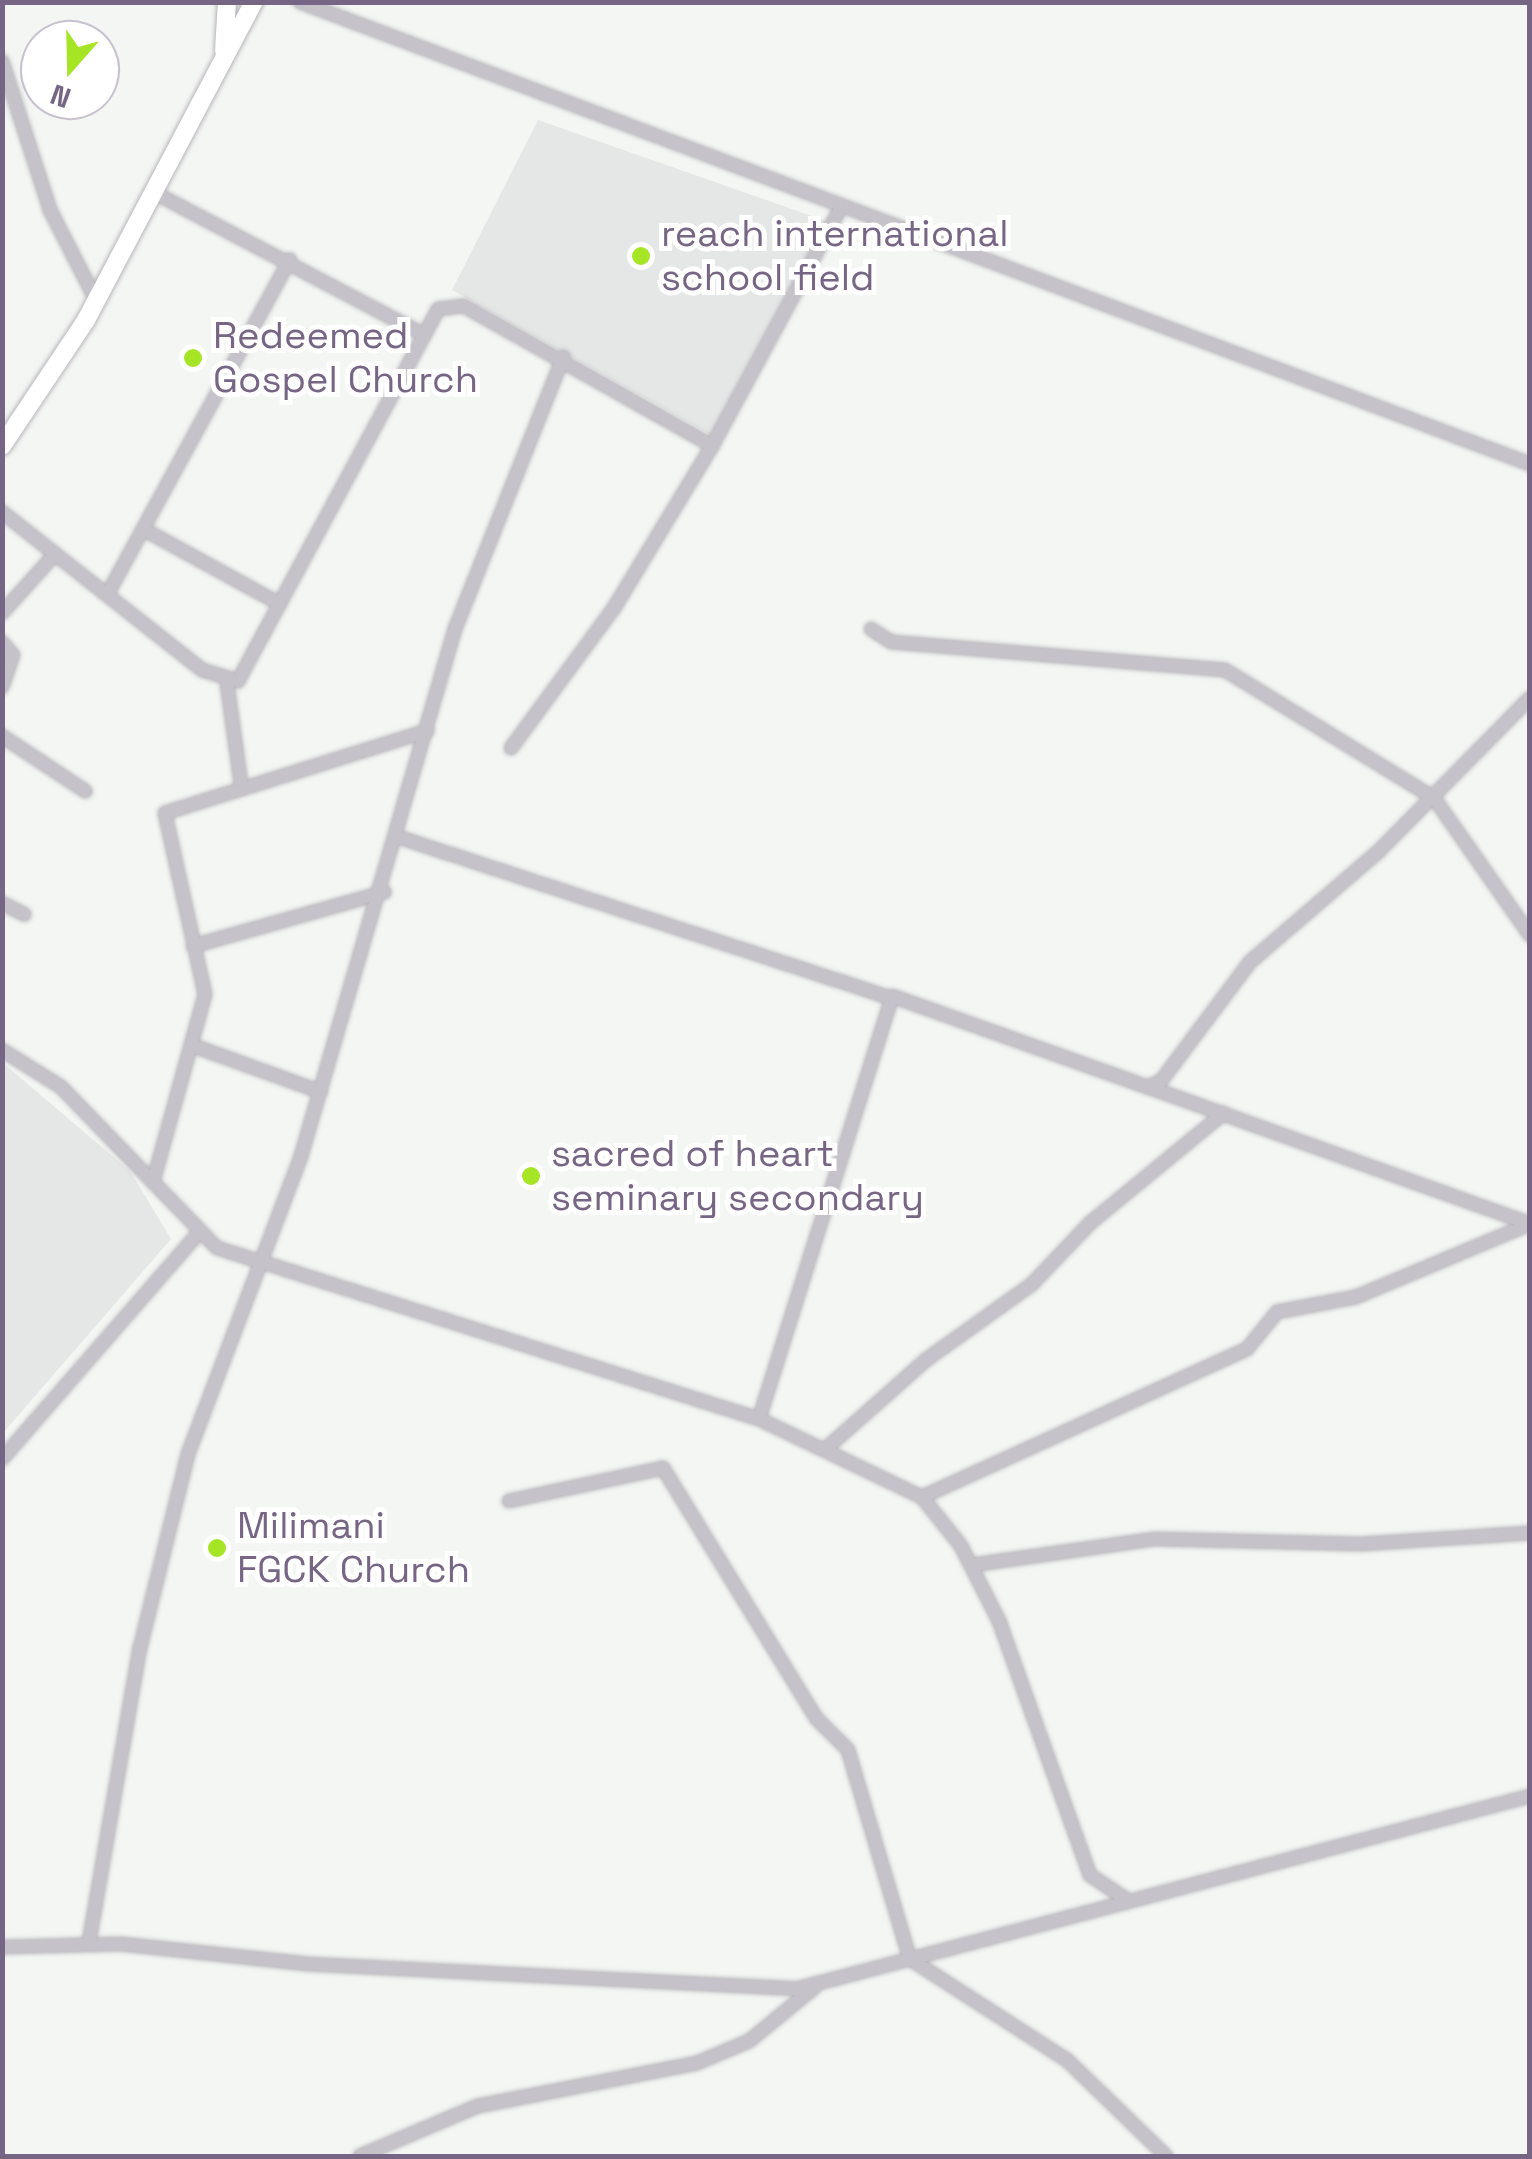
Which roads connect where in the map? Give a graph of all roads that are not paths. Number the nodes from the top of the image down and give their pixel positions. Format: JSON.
{"nodes":[{"id":1,"x":227,"y":2,"type":"edge"},
{"id":2,"x":254,"y":2,"type":"edge"},
{"id":3,"x":300,"y":2,"type":"edge"},
{"id":4,"x":2,"y":61,"type":"edge"},
{"id":5,"x":223,"y":62,"type":"junction"},
{"id":6,"x":155,"y":193,"type":"junction"},
{"id":7,"x":841,"y":207,"type":"junction"},
{"id":8,"x":290,"y":260,"type":"junction"},
{"id":9,"x":96,"y":302,"type":"junction"},
{"id":10,"x":422,"y":334,"type":"junction"},
{"id":11,"x":562,"y":358,"type":"junction"},
{"id":12,"x":2,"y":446,"type":"edge"},
{"id":13,"x":712,"y":446,"type":"junction"},
{"id":14,"x":1530,"y":464,"type":"edge"},
{"id":15,"x":2,"y":512,"type":"edge"},
{"id":16,"x":143,"y":529,"type":"junction"},
{"id":17,"x":55,"y":554,"type":"junction"},
{"id":18,"x":107,"y":596,"type":"junction"},
{"id":19,"x":280,"y":604,"type":"junction"},
{"id":20,"x":2,"y":613,"type":"edge"},
{"id":21,"x":871,"y":630,"type":"dead end"},
{"id":22,"x":2,"y":642,"type":"edge"},
{"id":23,"x":228,"y":683,"type":"junction"},
{"id":24,"x":2,"y":688,"type":"edge"},
{"id":25,"x":1530,"y":698,"type":"edge"},
{"id":26,"x":427,"y":732,"type":"junction"},
{"id":27,"x":2,"y":736,"type":"edge"},
{"id":28,"x":510,"y":748,"type":"dead end"},
{"id":29,"x":241,"y":784,"type":"junction"},
{"id":30,"x":84,"y":792,"type":"dead end"},
{"id":31,"x":1434,"y":798,"type":"junction"},
{"id":32,"x":401,"y":838,"type":"junction"},
{"id":33,"x":385,"y":892,"type":"junction"},
{"id":34,"x":2,"y":904,"type":"edge"},
{"id":35,"x":24,"y":914,"type":"dead end"},
{"id":36,"x":1530,"y":935,"type":"edge"},
{"id":37,"x":193,"y":946,"type":"junction"},
{"id":38,"x":890,"y":998,"type":"junction"},
{"id":39,"x":191,"y":1045,"type":"junction"},
{"id":40,"x":2,"y":1050,"type":"edge"},
{"id":41,"x":1148,"y":1087,"type":"junction"},
{"id":42,"x":321,"y":1092,"type":"junction"},
{"id":43,"x":1224,"y":1113,"type":"junction"},
{"id":44,"x":153,"y":1182,"type":"junction"},
{"id":45,"x":197,"y":1236,"type":"junction"},
{"id":46,"x":266,"y":1262,"type":"junction"},
{"id":47,"x":759,"y":1419,"type":"junction"},
{"id":48,"x":829,"y":1446,"type":"junction"},
{"id":49,"x":2,"y":1459,"type":"edge"},
{"id":50,"x":922,"y":1498,"type":"junction"},
{"id":51,"x":509,"y":1501,"type":"dead end"},
{"id":52,"x":1530,"y":1532,"type":"edge"},
{"id":53,"x":972,"y":1565,"type":"junction"},
{"id":54,"x":1530,"y":1796,"type":"edge"},
{"id":55,"x":1129,"y":1901,"type":"junction"},
{"id":56,"x":89,"y":1942,"type":"junction"},
{"id":57,"x":2,"y":1947,"type":"edge"},
{"id":58,"x":910,"y":1958,"type":"junction"},
{"id":59,"x":816,"y":1986,"type":"junction"},
{"id":60,"x":360,"y":2156,"type":"edge"},
{"id":61,"x":1166,"y":2156,"type":"edge"}],
"edges":[{"from":1,"to":5,"type":"highway"},
{"from":2,"to":5,"type":"highway"},
{"from":3,"to":7,"type":"street"},
{"from":4,"to":9,"type":"street"},
{"from":5,"to":6,"type":"highway"},
{"from":6,"to":8,"type":"street"},
{"from":6,"to":9,"type":"highway"},
{"from":7,"to":13,"type":"street"},
{"from":7,"to":14,"type":"street"},
{"from":8,"to":10,"type":"street"},
{"from":8,"to":16,"type":"street"},
{"from":9,"to":12,"type":"highway"},
{"from":10,"to":11,"type":"street"},
{"from":10,"to":19,"type":"street"},
{"from":11,"to":13,"type":"street"},
{"from":11,"to":26,"type":"street"},
{"from":13,"to":28,"type":"street"},
{"from":15,"to":17,"type":"street"},
{"from":16,"to":18,"type":"street"},
{"from":16,"to":19,"type":"street"},
{"from":17,"to":18,"type":"street"},
{"from":17,"to":20,"type":"street"},
{"from":18,"to":23,"type":"street"},
{"from":19,"to":23,"type":"street"},
{"from":21,"to":31,"type":"street"},
{"from":22,"to":24,"type":"street"},
{"from":23,"to":29,"type":"street"},
{"from":25,"to":31,"type":"street"},
{"from":26,"to":29,"type":"street"},
{"from":26,"to":32,"type":"street"},
{"from":27,"to":30,"type":"street"},
{"from":29,"to":37,"type":"street"},
{"from":31,"to":36,"type":"street"},
{"from":31,"to":41,"type":"street"},
{"from":32,"to":33,"type":"street"},
{"from":32,"to":38,"type":"street"},
{"from":33,"to":37,"type":"street"},
{"from":33,"to":42,"type":"street"},
{"from":34,"to":35,"type":"street"},
{"from":37,"to":39,"type":"street"},
{"from":38,"to":41,"type":"street"},
{"from":38,"to":47,"type":"street"},
{"from":39,"to":42,"type":"street"},
{"from":39,"to":44,"type":"street"},
{"from":40,"to":44,"type":"street"},
{"from":41,"to":43,"type":"street"},
{"from":42,"to":46,"type":"street"},
{"from":43,"to":48,"type":"street"},
{"from":43,"to":50,"type":"street"},
{"from":44,"to":45,"type":"street"},
{"from":45,"to":46,"type":"street"},
{"from":45,"to":49,"type":"street"},
{"from":46,"to":47,"type":"street"},
{"from":46,"to":56,"type":"street"},
{"from":47,"to":48,"type":"street"},
{"from":48,"to":50,"type":"street"},
{"from":50,"to":53,"type":"street"},
{"from":51,"to":58,"type":"street"},
{"from":52,"to":53,"type":"street"},
{"from":53,"to":55,"type":"street"},
{"from":54,"to":55,"type":"street"},
{"from":55,"to":58,"type":"street"},
{"from":56,"to":57,"type":"street"},
{"from":56,"to":59,"type":"street"},
{"from":58,"to":59,"type":"street"},
{"from":58,"to":61,"type":"street"},
{"from":59,"to":60,"type":"street"}]}
